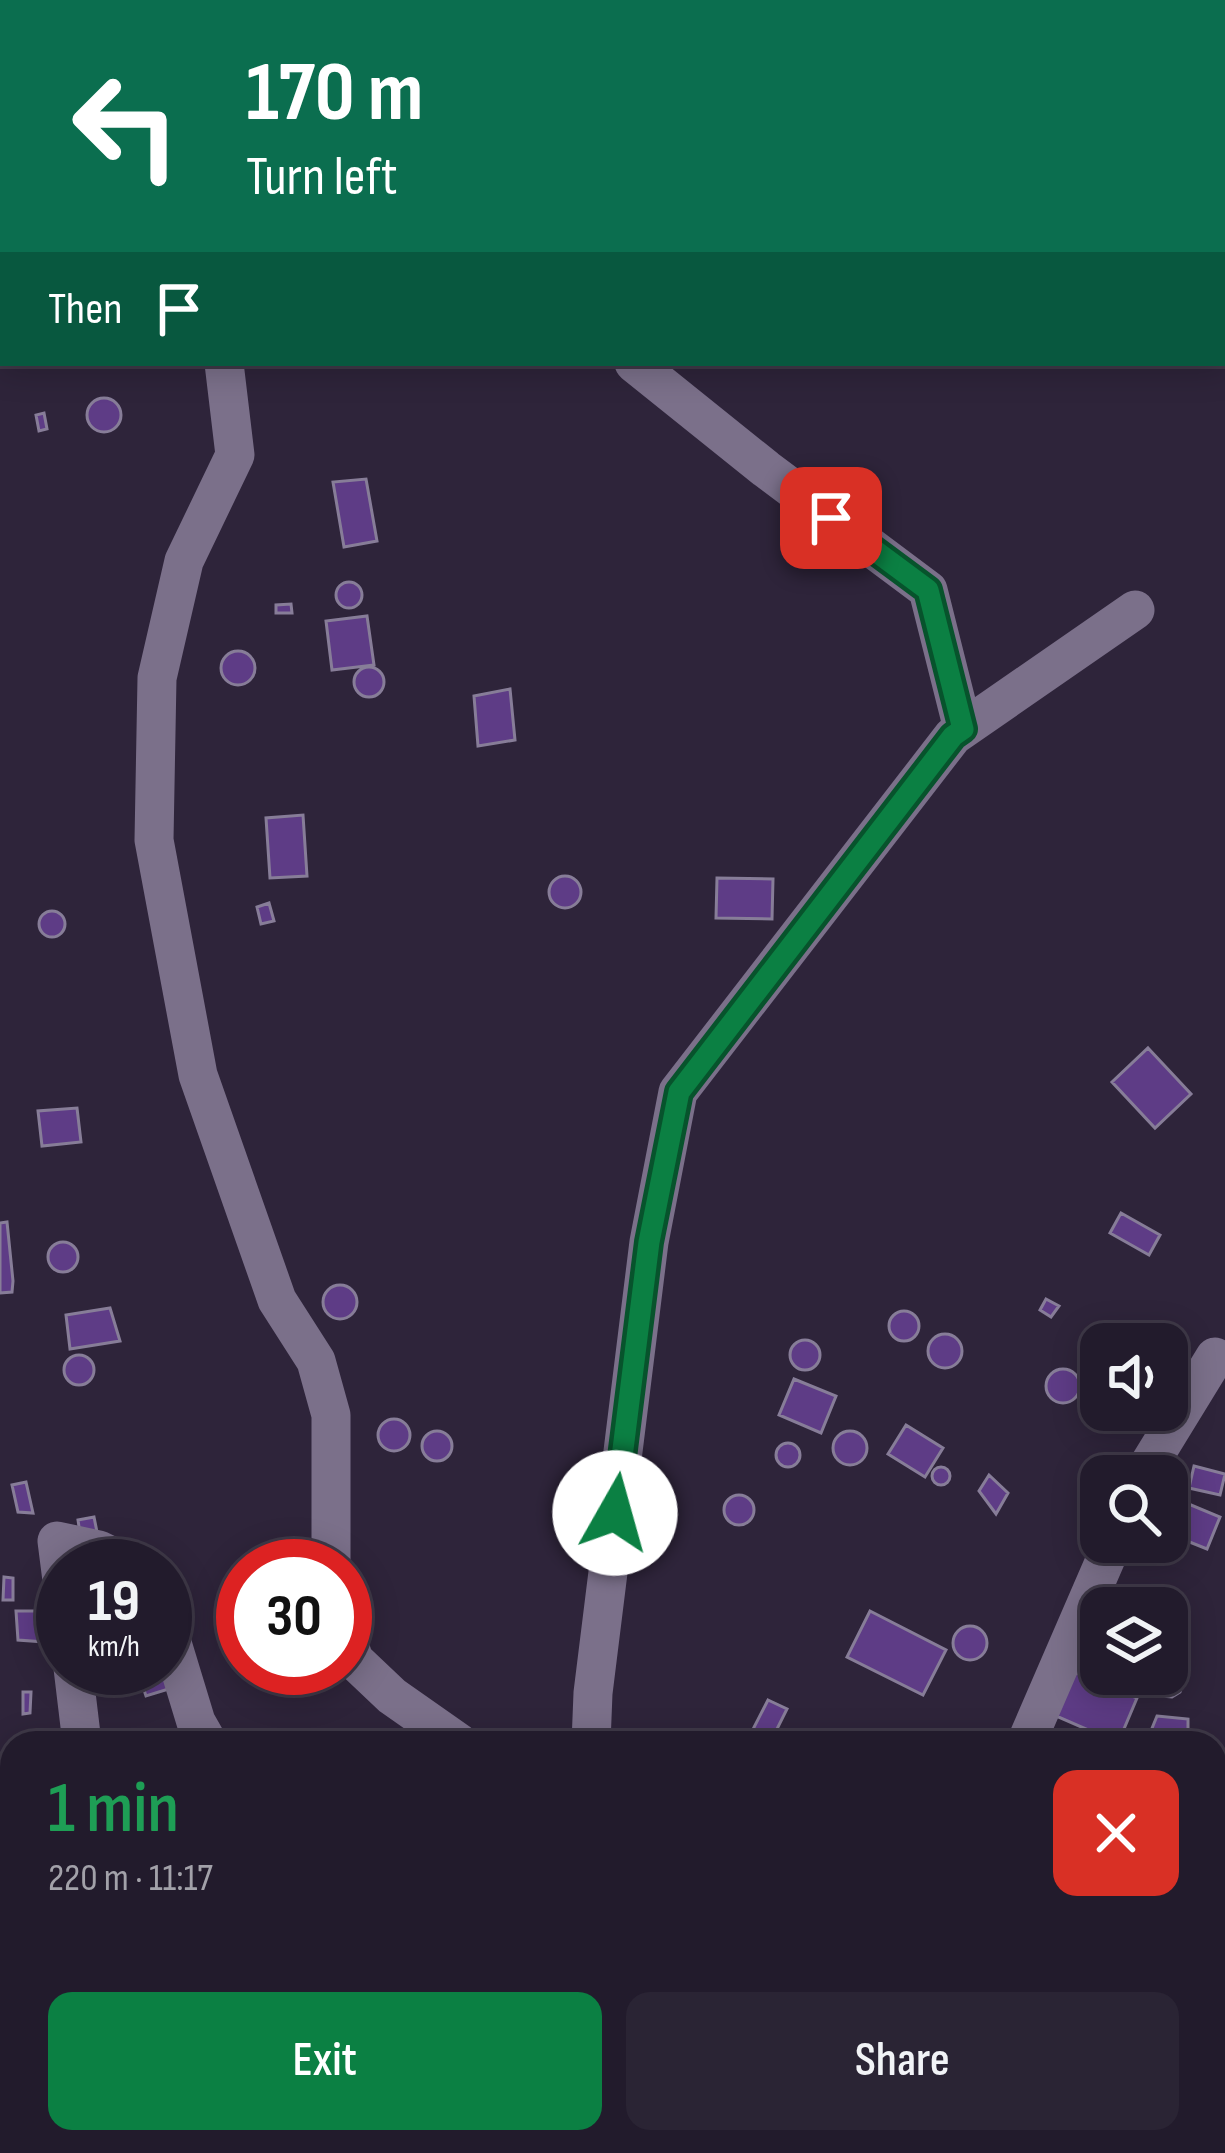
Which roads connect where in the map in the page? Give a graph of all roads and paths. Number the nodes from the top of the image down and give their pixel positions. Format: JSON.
{"nodes":[{"id":1,"x":224,"y":366,"type":"edge"},
{"id":2,"x":638,"y":366,"type":"edge"},
{"id":3,"x":1135,"y":610,"type":"dead end"},
{"id":4,"x":963,"y":729,"type":"junction"},
{"id":5,"x":1214,"y":1357,"type":"dead end"},
{"id":6,"x":1155,"y":1455,"type":"edge"},
{"id":7,"x":331,"y":1539,"type":"edge"},
{"id":8,"x":1104,"y":1563,"type":"edge"},
{"id":9,"x":372,"y":1677,"type":"edge"},
{"id":10,"x":77,"y":1695,"type":"edge"},
{"id":11,"x":188,"y":1695,"type":"edge"},
{"id":12,"x":81,"y":1731,"type":"edge"},
{"id":13,"x":201,"y":1731,"type":"edge"},
{"id":14,"x":443,"y":1731,"type":"edge"},
{"id":15,"x":592,"y":1731,"type":"edge"},
{"id":16,"x":1031,"y":1731,"type":"edge"}],
"edges":[{"from":1,"to":7,"type":"street"},
{"from":2,"to":4,"type":"street"},
{"from":3,"to":4,"type":"street"},
{"from":4,"to":15,"type":"street"},
{"from":5,"to":6,"type":"street"},
{"from":8,"to":16,"type":"street"},
{"from":9,"to":14,"type":"street"},
{"from":10,"to":12,"type":"street"},
{"from":11,"to":13,"type":"street"}]}
